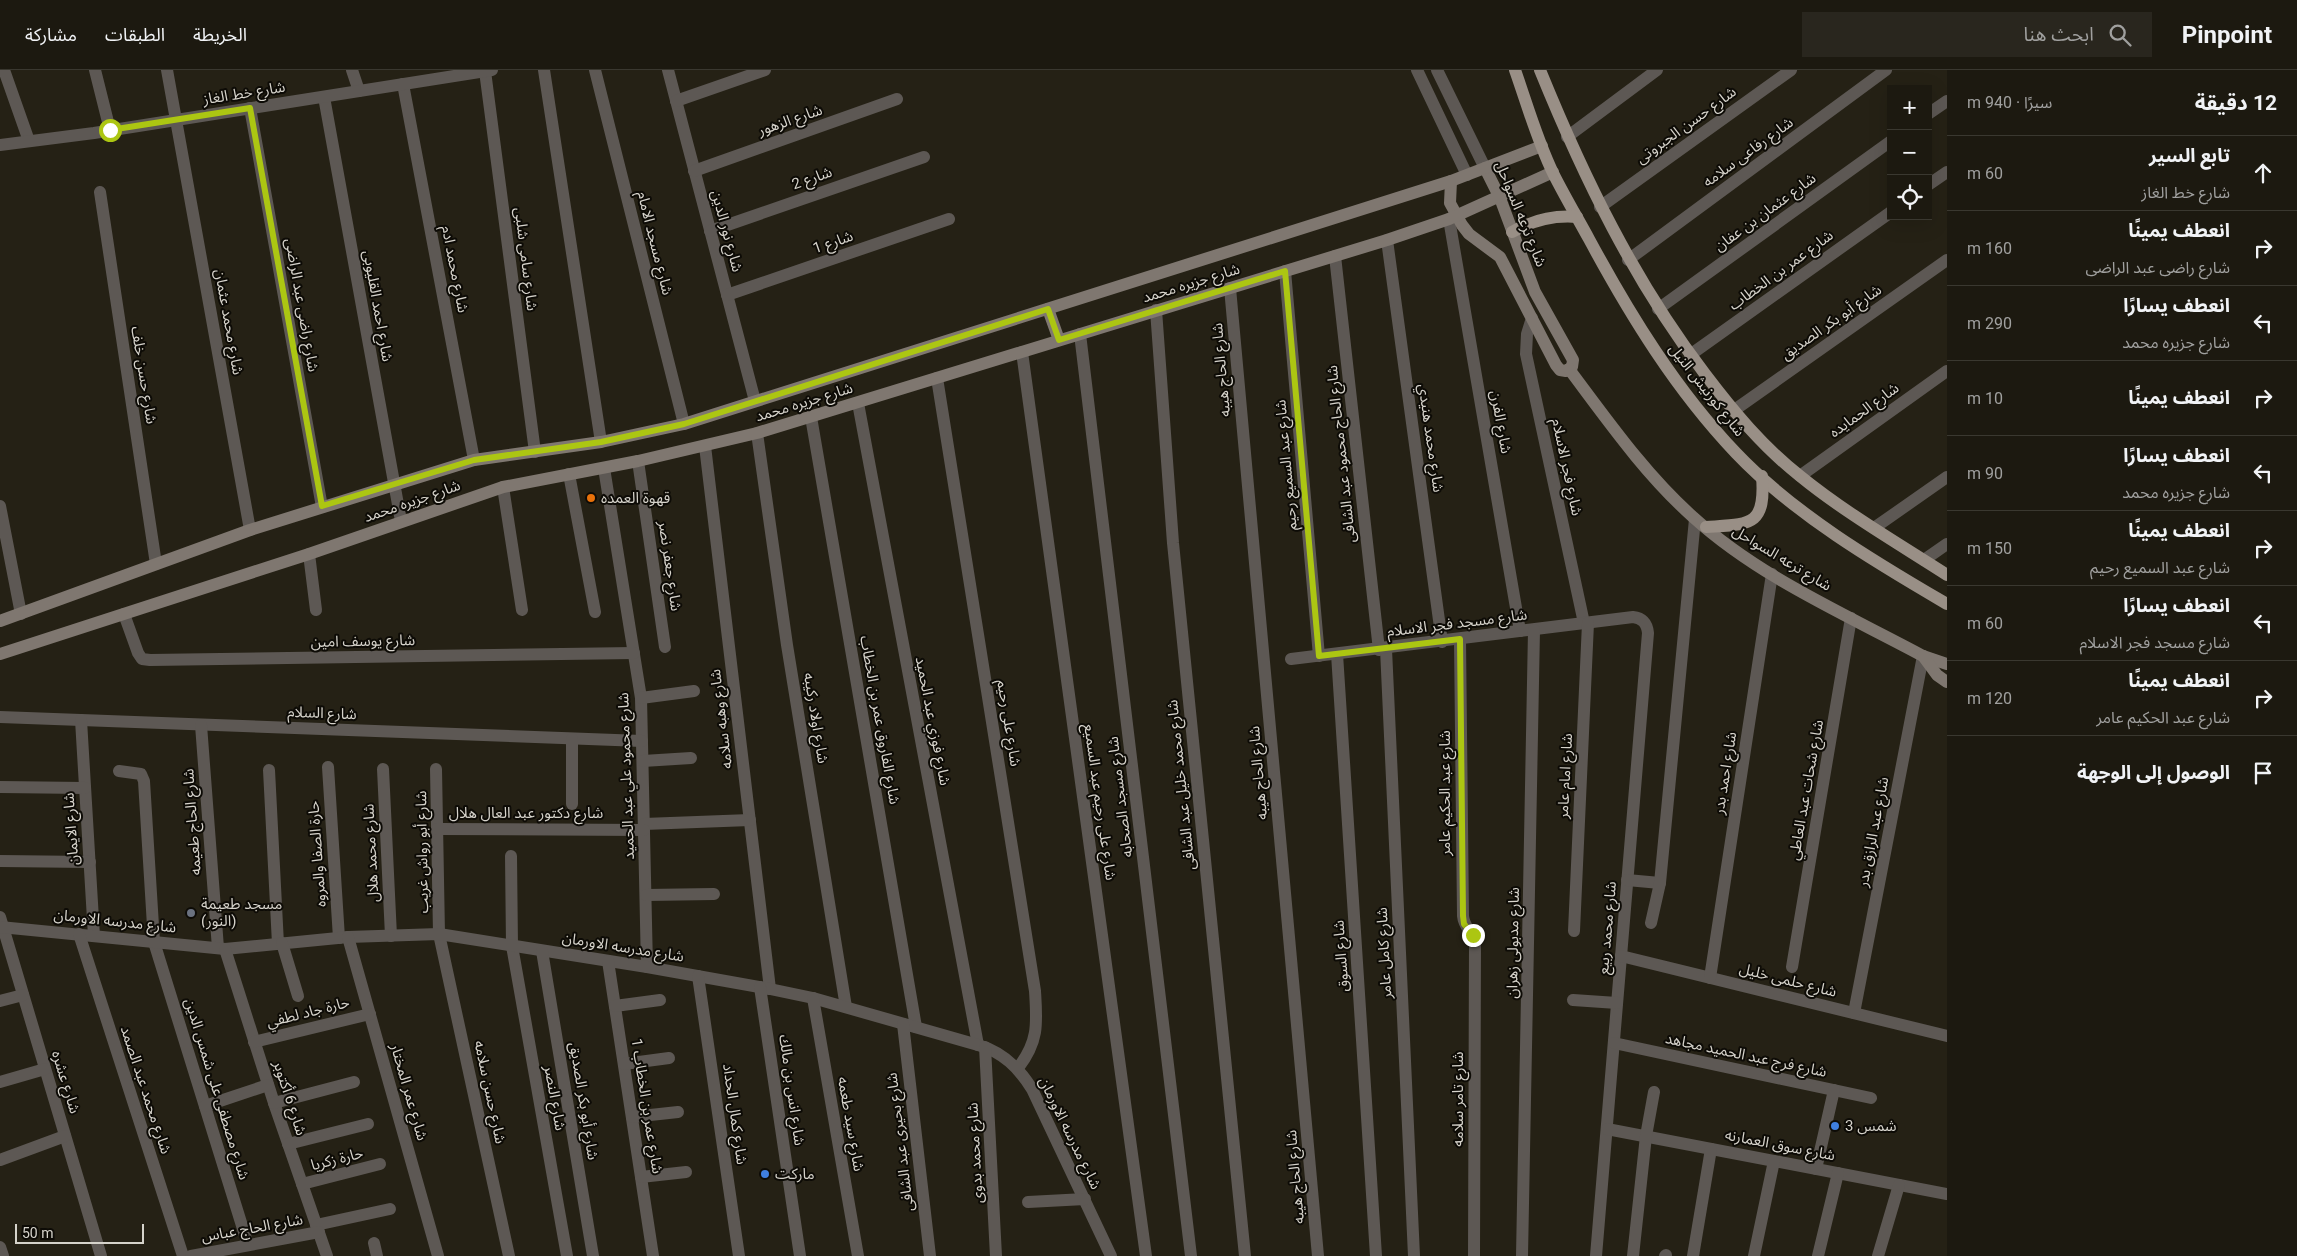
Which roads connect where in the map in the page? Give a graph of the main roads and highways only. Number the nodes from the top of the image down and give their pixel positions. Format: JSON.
{"nodes":[{"id":1,"x":1515,"y":70,"type":"edge"},
{"id":2,"x":1540,"y":70,"type":"edge"},
{"id":3,"x":1542,"y":146,"type":"junction"},
{"id":4,"x":1485,"y":168,"type":"junction"},
{"id":5,"x":1553,"y":172,"type":"junction"},
{"id":6,"x":1451,"y":181,"type":"junction"},
{"id":7,"x":1500,"y":198,"type":"junction"},
{"id":8,"x":1452,"y":217,"type":"junction"},
{"id":9,"x":1577,"y":217,"type":"junction"},
{"id":10,"x":1512,"y":232,"type":"junction"},
{"id":11,"x":1048,"y":309,"type":"junction"},
{"id":12,"x":1059,"y":340,"type":"junction"},
{"id":13,"x":1570,"y":369,"type":"junction"},
{"id":14,"x":1762,"y":476,"type":"junction"},
{"id":15,"x":1706,"y":527,"type":"junction"},
{"id":16,"x":1947,"y":575,"type":"edge"},
{"id":17,"x":1947,"y":604,"type":"edge"},
{"id":18,"x":0,"y":622,"type":"edge"},
{"id":19,"x":0,"y":654,"type":"edge"},
{"id":20,"x":1923,"y":656,"type":"junction"},
{"id":21,"x":1947,"y":664,"type":"edge"},
{"id":22,"x":1947,"y":682,"type":"edge"}],
"edges":[{"from":1,"to":3,"type":"main road","name":"شارع كورنيش النيل"},
{"from":2,"to":16,"type":"main road","name":"شارع كورنيش النيل"},
{"from":3,"to":4,"type":"main road","name":"شارع جزيره محمد"},
{"from":3,"to":5,"type":"main road","name":"شارع كورنيش النيل"},
{"from":4,"to":6,"type":"main road","name":"شارع جزيره محمد"},
{"from":4,"to":7,"type":"main road","name":"شارع ترعه السواحل"},
{"from":5,"to":7,"type":"main road","name":"شارع جزيره محمد"},
{"from":5,"to":9,"type":"main road","name":"شارع كورنيش النيل"},
{"from":6,"to":8,"type":"main road","name":"شارع ترعه السواحل"},
{"from":6,"to":11,"type":"main road","name":"شارع جزيره محمد"},
{"from":7,"to":8,"type":"main road","name":"شارع جزيره محمد"},
{"from":7,"to":10,"type":"main road","name":"شارع ترعه السواحل"},
{"from":8,"to":12,"type":"main road","name":"شارع جزيره محمد"},
{"from":8,"to":13,"type":"main road","name":"شارع ترعه السواحل"},
{"from":9,"to":10,"type":"main road"},
{"from":9,"to":14,"type":"main road","name":"شارع كورنيش النيل"},
{"from":10,"to":13,"type":"main road","name":"شارع ترعه السواحل"},
{"from":11,"to":12,"type":"main road"},
{"from":11,"to":18,"type":"main road","name":"شارع جزيره محمد"},
{"from":12,"to":19,"type":"main road","name":"شارع جزيره محمد"},
{"from":13,"to":15,"type":"main road","name":"شارع ترعه السواحل"},
{"from":14,"to":15,"type":"main road"},
{"from":14,"to":17,"type":"main road","name":"شارع كورنيش النيل"},
{"from":15,"to":20,"type":"main road","name":"شارع ترعه السواحل"},
{"from":20,"to":21,"type":"main road","name":"شارع ترعه السواحل"},
{"from":20,"to":22,"type":"main road","name":"شارع ترعه السواحل"}]}
